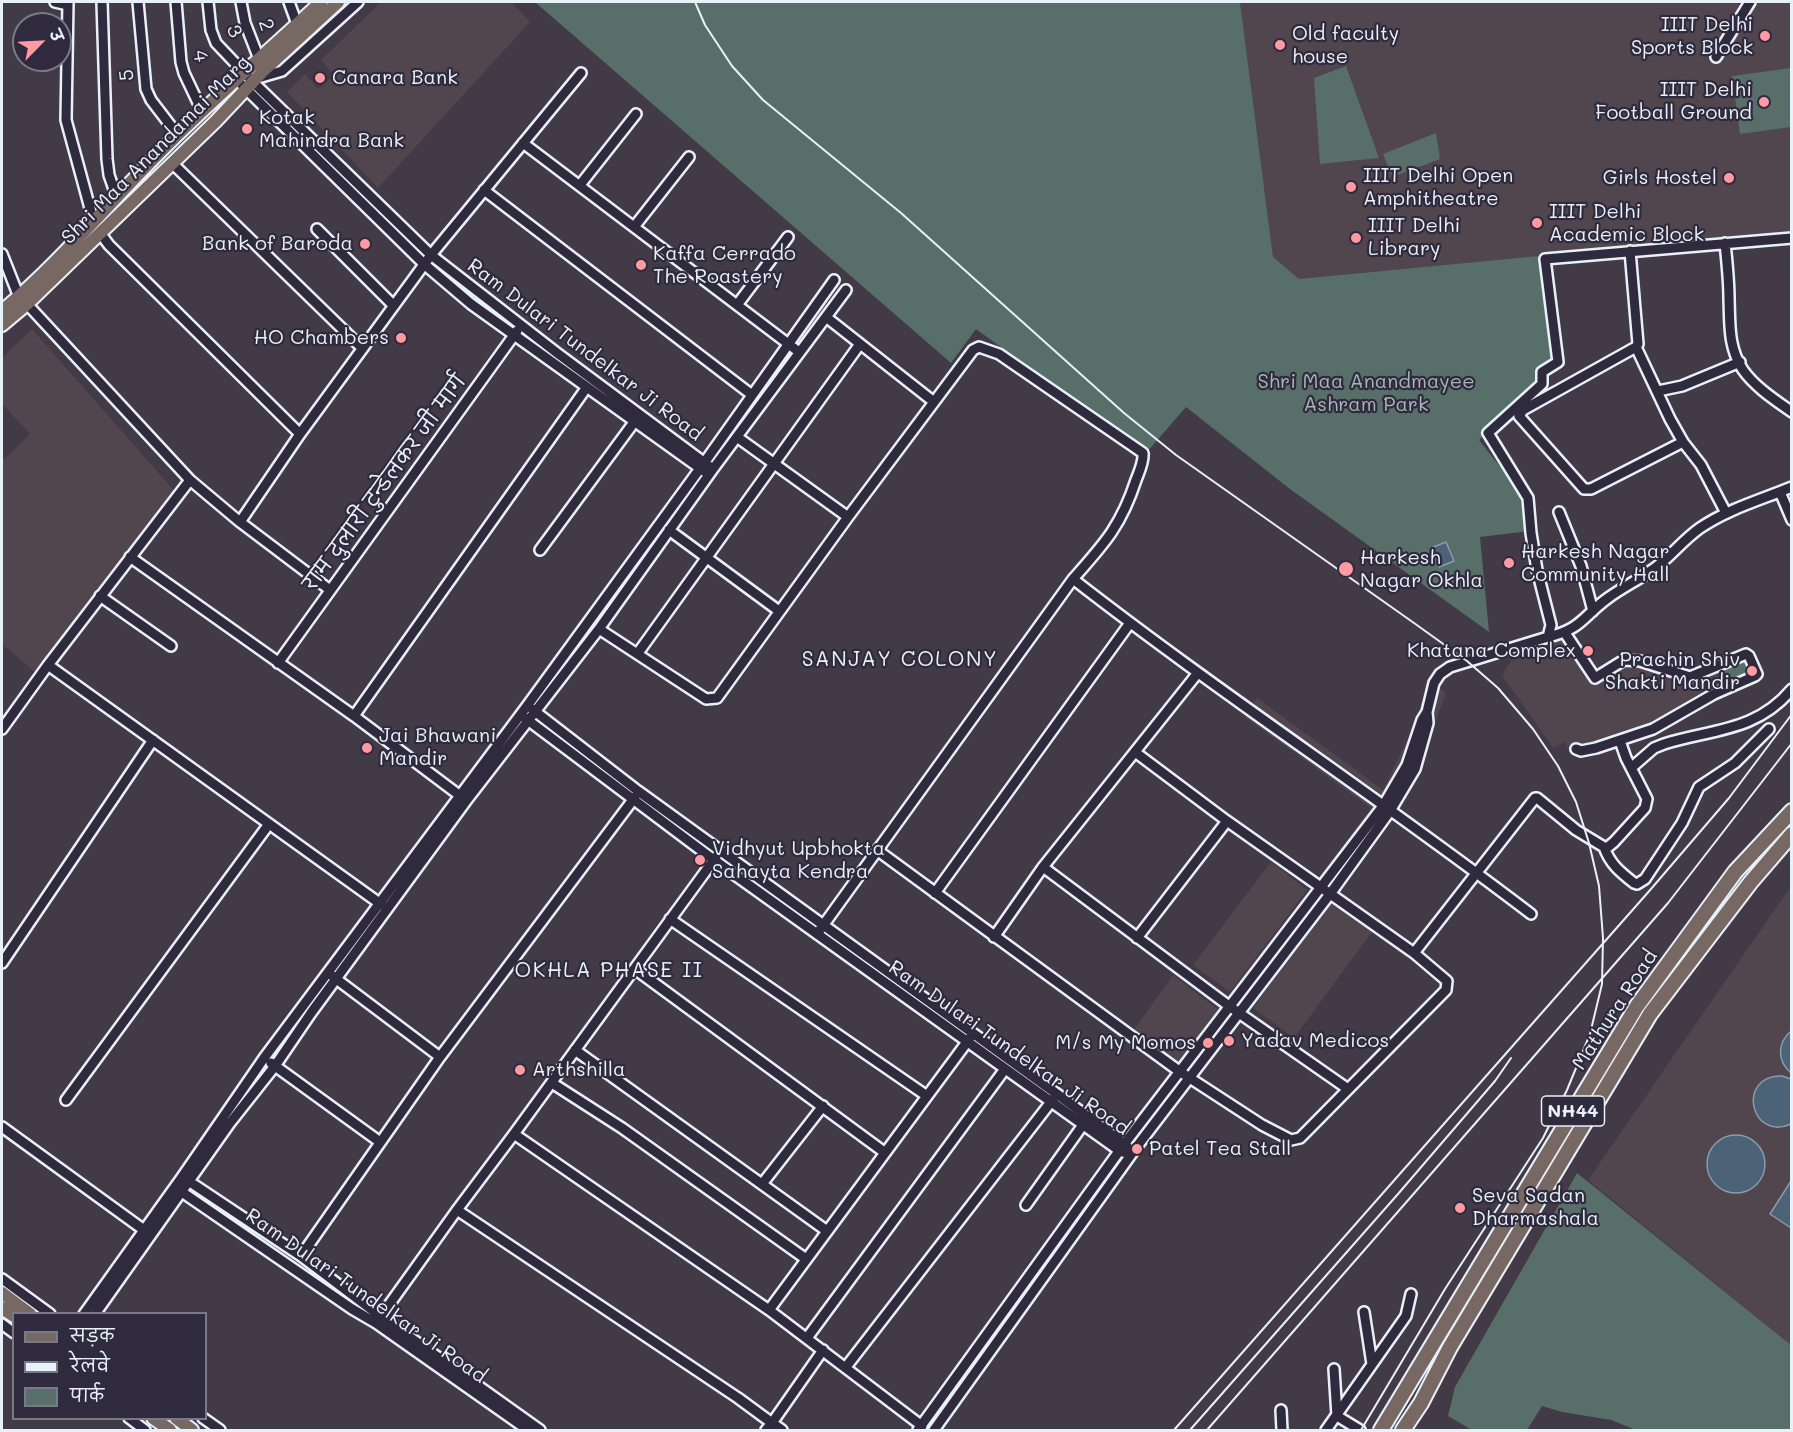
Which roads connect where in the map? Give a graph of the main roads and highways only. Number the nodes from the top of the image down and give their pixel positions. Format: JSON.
{"nodes":[{"id":1,"x":321,"y":2,"type":"edge"},
{"id":2,"x":338,"y":2,"type":"edge"},
{"id":3,"x":97,"y":228,"type":"junction"},
{"id":4,"x":23,"y":301,"type":"junction"},
{"id":5,"x":2,"y":311,"type":"edge"},
{"id":6,"x":2,"y":325,"type":"edge"},
{"id":7,"x":1791,"y":811,"type":"edge"},
{"id":8,"x":1791,"y":834,"type":"edge"},
{"id":9,"x":2,"y":1293,"type":"edge"},
{"id":10,"x":27,"y":1312,"type":"edge"},
{"id":11,"x":154,"y":1420,"type":"edge"},
{"id":12,"x":177,"y":1420,"type":"edge"},
{"id":13,"x":170,"y":1431,"type":"edge"},
{"id":14,"x":192,"y":1431,"type":"edge"},
{"id":15,"x":1381,"y":1431,"type":"edge"},
{"id":16,"x":1403,"y":1431,"type":"edge"}],
"edges":[{"from":1,"to":3,"type":"main road","name":"Shri Maa Anandamai Marg"},
{"from":2,"to":3,"type":"main road","name":"Shri Maa Anandamai Marg"},
{"from":3,"to":4,"type":"main road","name":"Shri Maa Anandamai Marg"},
{"from":4,"to":5,"type":"main road","name":"Shri Maa Anandamai Marg"},
{"from":4,"to":6,"type":"main road","name":"Shri Maa Anandamai Marg"},
{"from":7,"to":15,"type":"highway","name":"Mathura Road","number":"NH44"},
{"from":8,"to":16,"type":"highway","name":"Mathura Road","number":"NH44"},
{"from":9,"to":10,"type":"main road"},
{"from":11,"to":13,"type":"main road"},
{"from":12,"to":14,"type":"main road"}]}
